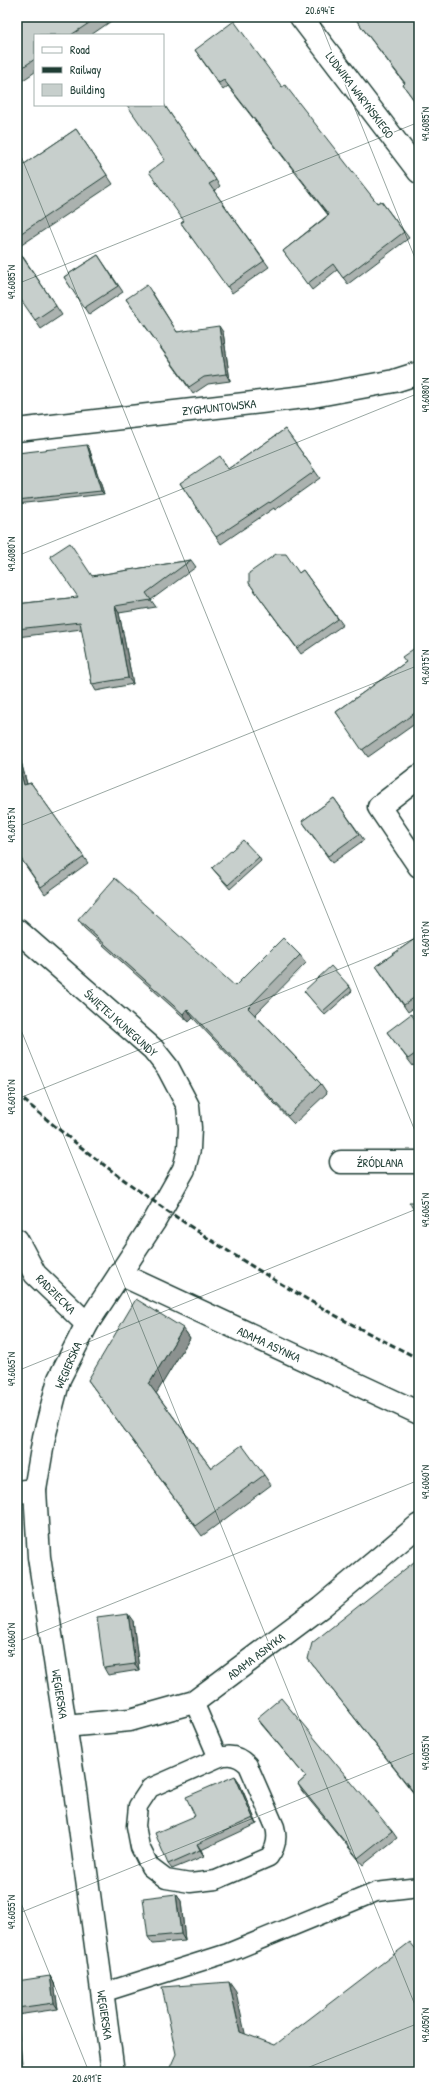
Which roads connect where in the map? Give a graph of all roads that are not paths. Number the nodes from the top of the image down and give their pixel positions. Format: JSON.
{"nodes":[{"id":1,"x":301,"y":17,"type":"edge"},
{"id":2,"x":419,"y":172,"type":"edge"},
{"id":3,"x":419,"y":373,"type":"edge"},
{"id":4,"x":17,"y":430,"type":"edge"},
{"id":5,"x":419,"y":776,"type":"edge"},
{"id":6,"x":419,"y":866,"type":"edge"},
{"id":7,"x":17,"y":930,"type":"edge"},
{"id":8,"x":341,"y":1162,"type":"dead end"},
{"id":9,"x":419,"y":1162,"type":"edge"},
{"id":10,"x":17,"y":1240,"type":"edge"},
{"id":11,"x":120,"y":1274,"type":"junction"},
{"id":12,"x":87,"y":1324,"type":"junction"},
{"id":13,"x":419,"y":1412,"type":"edge"},
{"id":14,"x":26,"y":1491,"type":"edge"},
{"id":15,"x":419,"y":1525,"type":"edge"},
{"id":16,"x":194,"y":1702,"type":"junction"},
{"id":17,"x":65,"y":1726,"type":"junction"},
{"id":18,"x":218,"y":1758,"type":"junction"},
{"id":19,"x":419,"y":1887,"type":"edge"},
{"id":20,"x":102,"y":1993,"type":"junction"},
{"id":21,"x":113,"y":2072,"type":"edge"}],
"edges":[{"from":1,"to":2,"type":"main road","name":"LUDWIKA WARYŃSKIEGO"},
{"from":3,"to":4,"type":"main road","name":"ZYGMUNTOWSKA"},
{"from":5,"to":6,"type":"main road"},
{"from":7,"to":11,"type":"main road","name":"ŚWIĘTEJ KUNEGUNDY"},
{"from":8,"to":9,"type":"main road","name":"ŹRÓDLANA"},
{"from":10,"to":12,"type":"main road","name":"RADZIECKA"},
{"from":11,"to":12,"type":"main road","name":"ŚWIĘTEJ KUNEGUNDY"},
{"from":11,"to":13,"type":"main road","name":"ADAMA ASYNKA"},
{"from":12,"to":14,"type":"main road","name":"WĘGIERSKA"},
{"from":14,"to":17,"type":"main road","name":"WĘGIERSKA"},
{"from":15,"to":16,"type":"main road","name":"ADAMA ASNYKA"},
{"from":16,"to":17,"type":"main road","name":"ADAMA ASNYKA"},
{"from":16,"to":18,"type":"lane"},
{"from":17,"to":20,"type":"main road","name":"WĘGIERSKA"},
{"from":18,"to":18,"type":"lane"},
{"from":19,"to":20,"type":"lane"},
{"from":20,"to":21,"type":"main road","name":"WĘGIERSKA"}]}
